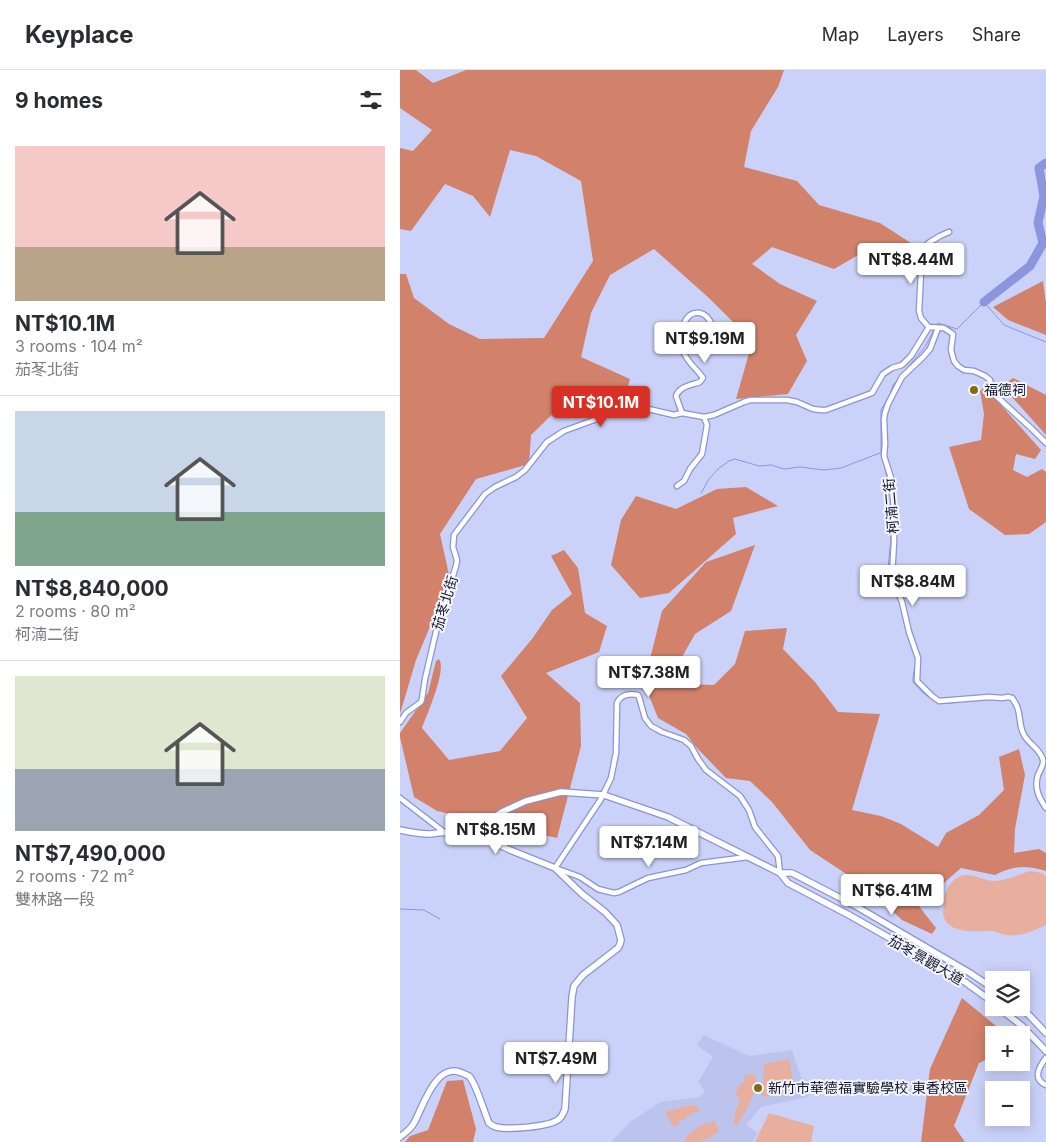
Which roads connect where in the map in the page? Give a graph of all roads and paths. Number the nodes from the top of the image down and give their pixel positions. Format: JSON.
{"nodes":[{"id":1,"x":949,"y":232,"type":"dead end"},
{"id":2,"x":929,"y":327,"type":"junction"},
{"id":3,"x":938,"y":328,"type":"junction"},
{"id":4,"x":667,"y":329,"type":"dead end"},
{"id":5,"x":714,"y":334,"type":"dead end"},
{"id":6,"x":683,"y":352,"type":"junction"},
{"id":7,"x":682,"y":414,"type":"junction"},
{"id":8,"x":704,"y":417,"type":"junction"},
{"id":9,"x":1046,"y":443,"type":"edge"},
{"id":10,"x":677,"y":486,"type":"dead end"},
{"id":11,"x":400,"y":722,"type":"edge"},
{"id":12,"x":604,"y":795,"type":"junction"},
{"id":13,"x":400,"y":798,"type":"edge"},
{"id":14,"x":1046,"y":808,"type":"edge"},
{"id":15,"x":400,"y":830,"type":"edge"},
{"id":16,"x":444,"y":832,"type":"junction"},
{"id":17,"x":469,"y":833,"type":"junction"},
{"id":18,"x":748,"y":857,"type":"junction"},
{"id":19,"x":555,"y":868,"type":"junction"},
{"id":20,"x":780,"y":873,"type":"junction"},
{"id":21,"x":985,"y":982,"type":"edge"},
{"id":22,"x":985,"y":997,"type":"edge"},
{"id":23,"x":1009,"y":1016,"type":"edge"},
{"id":24,"x":1030,"y":1016,"type":"edge"},
{"id":25,"x":1046,"y":1033,"type":"edge"},
{"id":26,"x":1046,"y":1051,"type":"edge"},
{"id":27,"x":1046,"y":1058,"type":"edge"},
{"id":28,"x":1046,"y":1085,"type":"edge"},
{"id":29,"x":400,"y":1137,"type":"edge"}],
"edges":[{"from":1,"to":2,"type":"street"},
{"from":2,"to":3,"type":"street"},
{"from":2,"to":8,"type":"street","name":"茄苳北街"},
{"from":3,"to":9,"type":"street"},
{"from":3,"to":14,"type":"street","name":"柯湳二街"},
{"from":4,"to":6,"type":"street"},
{"from":5,"to":6,"type":"street"},
{"from":6,"to":7,"type":"street"},
{"from":7,"to":8,"type":"street","name":"茄苳北街"},
{"from":7,"to":11,"type":"street","name":"茄苳北街"},
{"from":8,"to":10,"type":"street"},
{"from":12,"to":17,"type":"street","name":"茄苳景觀大道"},
{"from":12,"to":18,"type":"street","name":"茄苳景觀大道"},
{"from":12,"to":19,"type":"street"},
{"from":12,"to":20,"type":"street"},
{"from":13,"to":16,"type":"street"},
{"from":15,"to":16,"type":"street"},
{"from":16,"to":17,"type":"street"},
{"from":17,"to":19,"type":"street"},
{"from":18,"to":19,"type":"street"},
{"from":18,"to":20,"type":"street","name":"茄苳景觀大道"},
{"from":19,"to":29,"type":"street"},
{"from":20,"to":21,"type":"street","name":"茄苳景觀大道"},
{"from":20,"to":22,"type":"street","name":"茄苳景觀大道"},
{"from":23,"to":26,"type":"street"},
{"from":24,"to":25,"type":"street"},
{"from":27,"to":28,"type":"street"}]}
